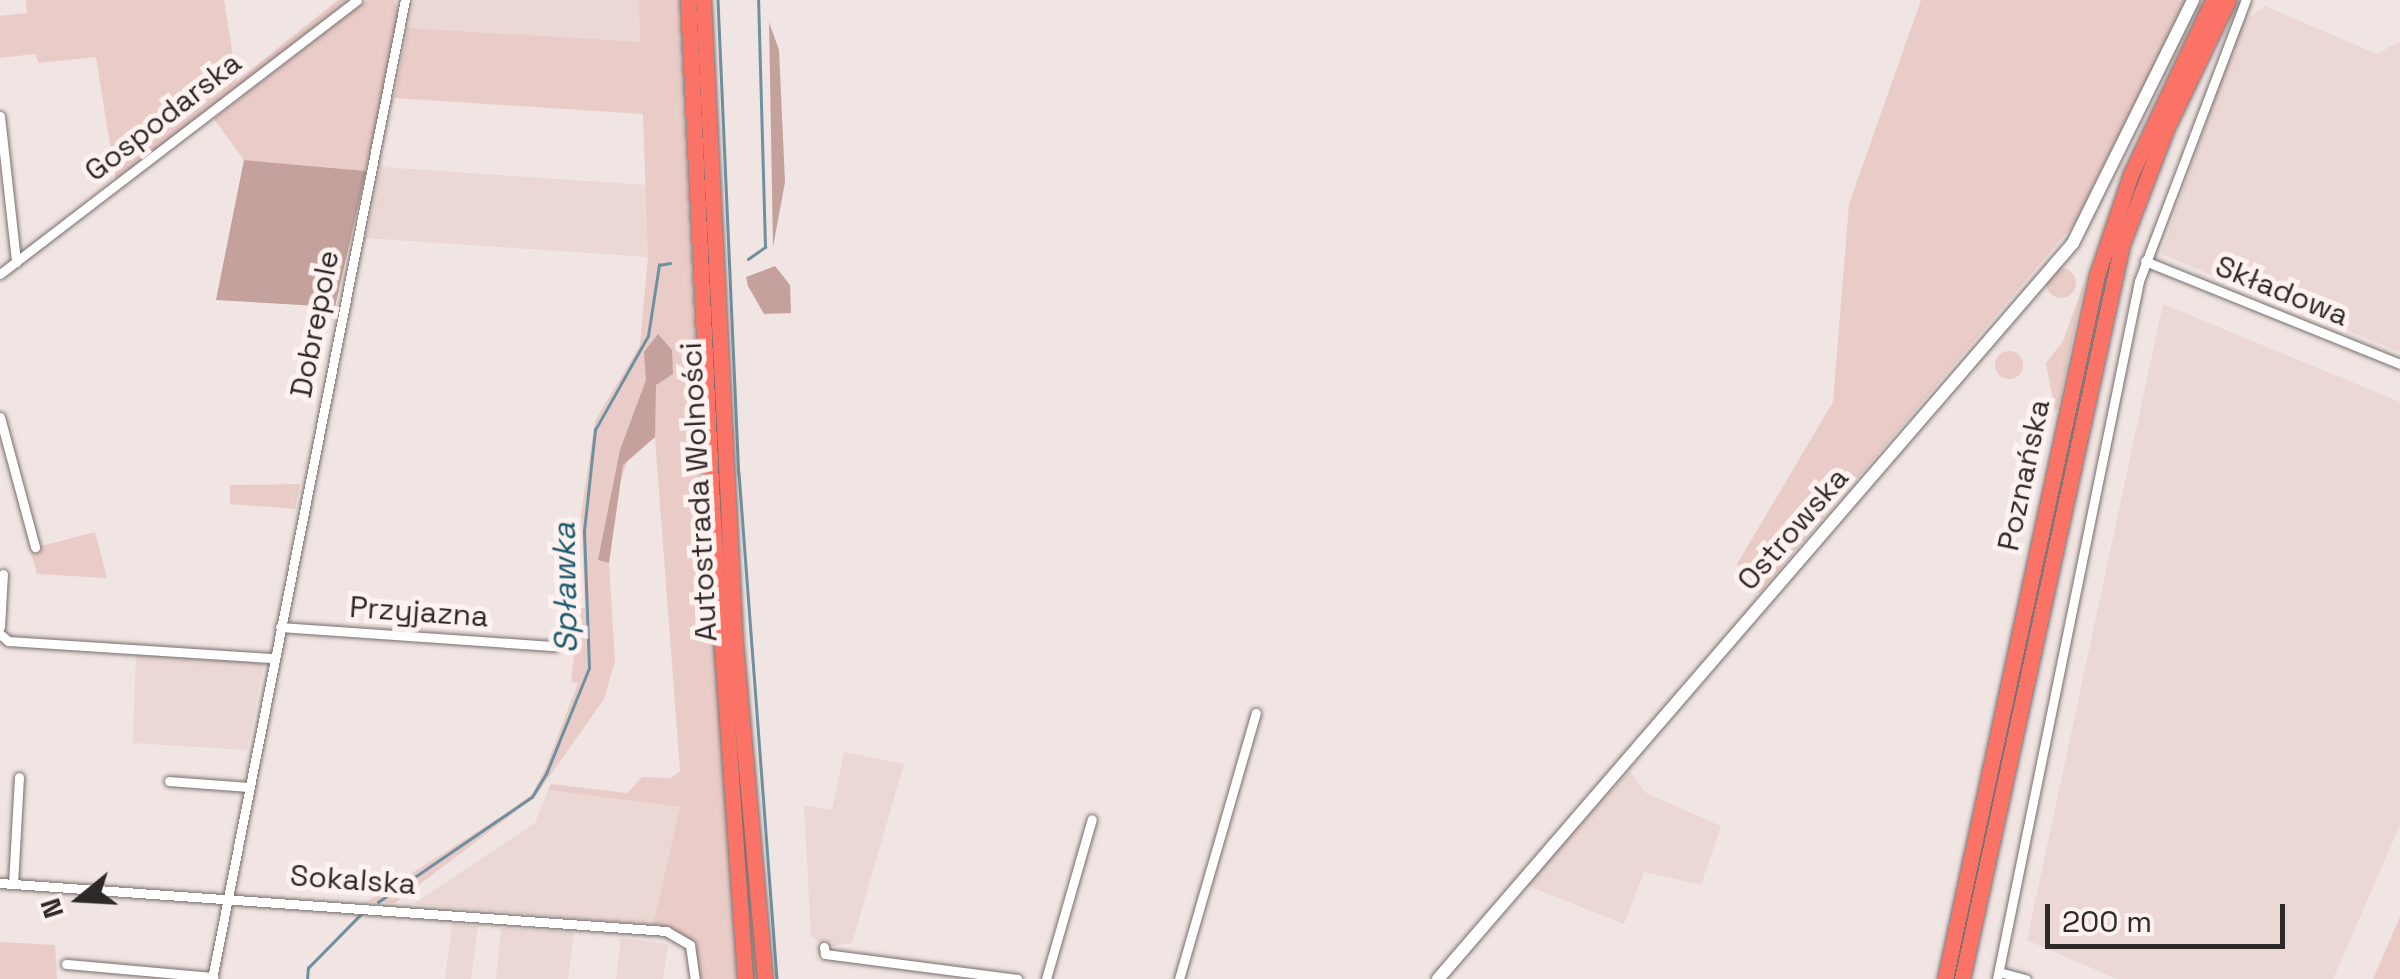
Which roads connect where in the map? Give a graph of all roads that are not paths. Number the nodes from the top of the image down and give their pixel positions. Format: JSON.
{"nodes":[{"id":1,"x":357,"y":0,"type":"edge"},
{"id":2,"x":404,"y":0,"type":"edge"},
{"id":3,"x":688,"y":0,"type":"edge"},
{"id":4,"x":703,"y":0,"type":"edge"},
{"id":5,"x":2194,"y":0,"type":"edge"},
{"id":6,"x":2214,"y":0,"type":"edge"},
{"id":7,"x":2228,"y":0,"type":"edge"},
{"id":8,"x":2246,"y":0,"type":"edge"},
{"id":9,"x":0,"y":116,"type":"edge"},
{"id":10,"x":3,"y":168,"type":"edge"},
{"id":11,"x":2107,"y":241,"type":"junction"},
{"id":12,"x":2145,"y":261,"type":"junction"},
{"id":13,"x":16,"y":262,"type":"junction"},
{"id":14,"x":2084,"y":272,"type":"dead end"},
{"id":15,"x":0,"y":274,"type":"edge"},
{"id":16,"x":2400,"y":364,"type":"edge"},
{"id":17,"x":0,"y":417,"type":"edge"},
{"id":18,"x":2051,"y":423,"type":"dead end"},
{"id":19,"x":2054,"y":466,"type":"junction"},
{"id":20,"x":35,"y":547,"type":"dead end"},
{"id":21,"x":3,"y":574,"type":"dead end"},
{"id":22,"x":280,"y":626,"type":"junction"},
{"id":23,"x":0,"y":630,"type":"edge"},
{"id":24,"x":555,"y":646,"type":"dead end"},
{"id":25,"x":274,"y":658,"type":"junction"},
{"id":26,"x":1256,"y":713,"type":"dead end"},
{"id":27,"x":20,"y":777,"type":"dead end"},
{"id":28,"x":169,"y":781,"type":"dead end"},
{"id":29,"x":248,"y":787,"type":"junction"},
{"id":30,"x":1092,"y":819,"type":"dead end"},
{"id":31,"x":0,"y":883,"type":"edge"},
{"id":32,"x":13,"y":884,"type":"junction"},
{"id":33,"x":225,"y":897,"type":"junction"},
{"id":34,"x":824,"y":947,"type":"dead end"},
{"id":35,"x":66,"y":964,"type":"dead end"},
{"id":36,"x":1998,"y":976,"type":"edge"},
{"id":37,"x":212,"y":978,"type":"edge"},
{"id":38,"x":695,"y":979,"type":"edge"},
{"id":39,"x":745,"y":979,"type":"edge"},
{"id":40,"x":766,"y":979,"type":"edge"},
{"id":41,"x":1016,"y":979,"type":"edge"},
{"id":42,"x":1046,"y":979,"type":"edge"},
{"id":43,"x":1179,"y":979,"type":"edge"},
{"id":44,"x":1438,"y":979,"type":"edge"},
{"id":45,"x":1945,"y":979,"type":"edge"},
{"id":46,"x":1962,"y":979,"type":"edge"},
{"id":47,"x":2026,"y":979,"type":"edge"}],
"edges":[{"from":1,"to":13,"type":"street","name":"Gospodarska"},
{"from":2,"to":22,"type":"street","name":"Dobrepole"},
{"from":3,"to":39,"type":"highway","name":"Autostrada Wolności"},
{"from":4,"to":40,"type":"highway","name":"Autostrada Wolności"},
{"from":5,"to":44,"type":"street","name":"Ostrowska"},
{"from":6,"to":11,"type":"highway","name":"Poznańska"},
{"from":7,"to":46,"type":"highway","name":"Poznańska"},
{"from":8,"to":12,"type":"street"},
{"from":9,"to":10,"type":"street"},
{"from":10,"to":13,"type":"street"},
{"from":11,"to":14,"type":"highway"},
{"from":11,"to":19,"type":"highway","name":"Poznańska"},
{"from":12,"to":16,"type":"street","name":"Składowa"},
{"from":12,"to":36,"type":"street"},
{"from":13,"to":15,"type":"street","name":"Gospodarska"},
{"from":17,"to":20,"type":"street"},
{"from":18,"to":19,"type":"highway"},
{"from":19,"to":45,"type":"highway","name":"Poznańska"},
{"from":21,"to":23,"type":"street"},
{"from":22,"to":24,"type":"street","name":"Przyjazna"},
{"from":22,"to":25,"type":"street","name":"Dobrepole"},
{"from":23,"to":25,"type":"street"},
{"from":25,"to":29,"type":"street","name":"Dobrepole"},
{"from":26,"to":43,"type":"street"},
{"from":27,"to":32,"type":"street"},
{"from":28,"to":29,"type":"street"},
{"from":29,"to":33,"type":"street","name":"Dobrepole"},
{"from":30,"to":42,"type":"street"},
{"from":31,"to":32,"type":"street","name":"Sokalska"},
{"from":32,"to":33,"type":"street","name":"Sokalska"},
{"from":33,"to":37,"type":"street","name":"Dobrepole"},
{"from":33,"to":38,"type":"street","name":"Sokalska"},
{"from":34,"to":41,"type":"street"},
{"from":35,"to":37,"type":"street"},
{"from":36,"to":47,"type":"street"}]}
